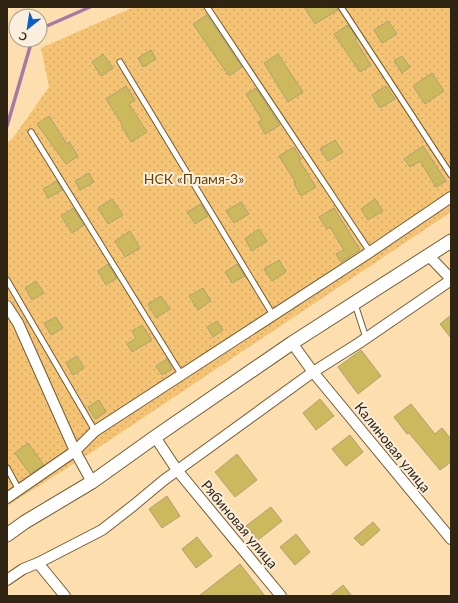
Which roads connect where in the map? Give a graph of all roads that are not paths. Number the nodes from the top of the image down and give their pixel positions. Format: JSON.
{"nodes":[{"id":1,"x":207,"y":7,"type":"edge"},
{"id":2,"x":341,"y":7,"type":"edge"},
{"id":3,"x":120,"y":62,"type":"dead end"},
{"id":4,"x":31,"y":132,"type":"dead end"},
{"id":5,"x":451,"y":174,"type":"edge"},
{"id":6,"x":451,"y":197,"type":"edge"},
{"id":7,"x":451,"y":241,"type":"edge"},
{"id":8,"x":370,"y":252,"type":"junction"},
{"id":9,"x":429,"y":256,"type":"junction"},
{"id":10,"x":7,"y":280,"type":"edge"},
{"id":11,"x":451,"y":280,"type":"edge"},
{"id":12,"x":355,"y":303,"type":"junction"},
{"id":13,"x":7,"y":306,"type":"edge"},
{"id":14,"x":273,"y":315,"type":"junction"},
{"id":15,"x":366,"y":338,"type":"junction"},
{"id":16,"x":292,"y":343,"type":"junction"},
{"id":17,"x":313,"y":372,"type":"junction"},
{"id":18,"x":182,"y":374,"type":"junction"},
{"id":19,"x":95,"y":431,"type":"junction"},
{"id":20,"x":155,"y":436,"type":"junction"},
{"id":21,"x":75,"y":451,"type":"junction"},
{"id":22,"x":7,"y":468,"type":"edge"},
{"id":23,"x":177,"y":470,"type":"junction"},
{"id":24,"x":92,"y":482,"type":"junction"},
{"id":25,"x":19,"y":490,"type":"junction"},
{"id":26,"x":7,"y":498,"type":"edge"},
{"id":27,"x":7,"y":535,"type":"edge"},
{"id":28,"x":451,"y":539,"type":"edge"},
{"id":29,"x":38,"y":563,"type":"junction"},
{"id":30,"x":7,"y":580,"type":"edge"},
{"id":31,"x":65,"y":596,"type":"edge"},
{"id":32,"x":281,"y":596,"type":"edge"}],
"edges":[{"from":1,"to":8,"type":"lane"},
{"from":2,"to":5,"type":"lane"},
{"from":3,"to":14,"type":"lane"},
{"from":4,"to":18,"type":"lane"},
{"from":6,"to":8,"type":"street"},
{"from":7,"to":9,"type":"street"},
{"from":8,"to":14,"type":"street"},
{"from":9,"to":11,"type":"street"},
{"from":9,"to":12,"type":"street"},
{"from":10,"to":19,"type":"lane"},
{"from":11,"to":15,"type":"street"},
{"from":12,"to":15,"type":"lane"},
{"from":12,"to":16,"type":"street"},
{"from":13,"to":21,"type":"street"},
{"from":14,"to":18,"type":"street"},
{"from":15,"to":17,"type":"street"},
{"from":16,"to":17,"type":"street","name":"Калиновая улица"},
{"from":16,"to":20,"type":"street"},
{"from":17,"to":23,"type":"street"},
{"from":17,"to":28,"type":"street","name":"Калиновая улица"},
{"from":18,"to":19,"type":"street"},
{"from":19,"to":21,"type":"street"},
{"from":20,"to":23,"type":"street","name":"Рябиновая улица"},
{"from":20,"to":24,"type":"street"},
{"from":21,"to":24,"type":"street"},
{"from":21,"to":25,"type":"street"},
{"from":22,"to":25,"type":"lane"},
{"from":23,"to":29,"type":"street"},
{"from":23,"to":32,"type":"street","name":"Рябиновая улица"},
{"from":24,"to":27,"type":"street"},
{"from":25,"to":26,"type":"street"},
{"from":29,"to":30,"type":"street"},
{"from":29,"to":31,"type":"street"}]}
